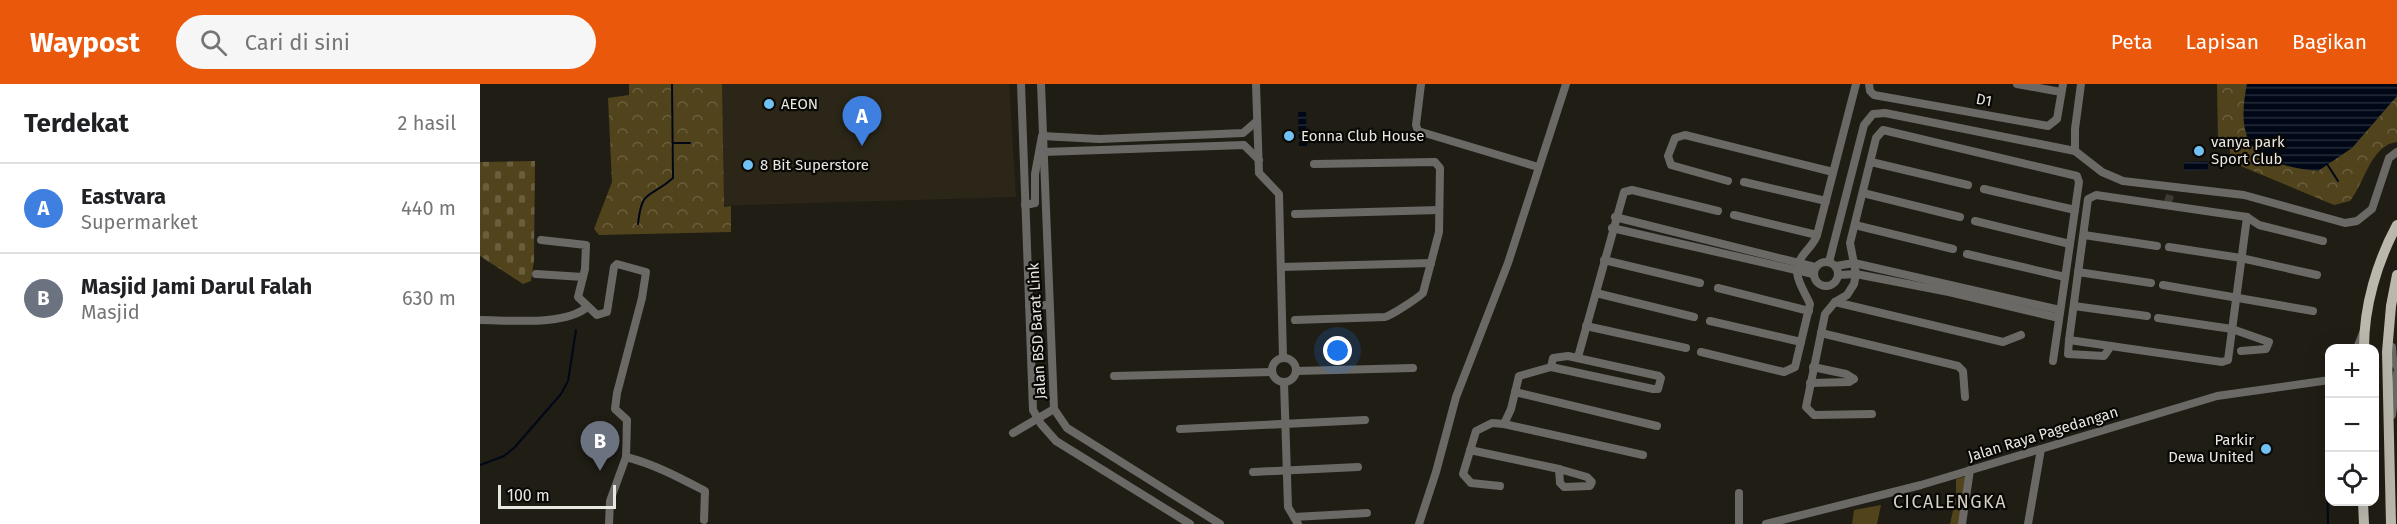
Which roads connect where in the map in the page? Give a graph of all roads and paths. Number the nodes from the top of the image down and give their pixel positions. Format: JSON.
{"nodes":[{"id":1,"x":1021,"y":84,"type":"edge"},
{"id":2,"x":1041,"y":84,"type":"edge"},
{"id":3,"x":1256,"y":84,"type":"edge"},
{"id":4,"x":1421,"y":84,"type":"edge"},
{"id":5,"x":1566,"y":84,"type":"edge"},
{"id":6,"x":1856,"y":84,"type":"edge"},
{"id":7,"x":2017,"y":84,"type":"edge"},
{"id":8,"x":2081,"y":84,"type":"edge"},
{"id":9,"x":1869,"y":87,"type":"edge"},
{"id":10,"x":2062,"y":88,"type":"edge"},
{"id":11,"x":1257,"y":121,"type":"junction"},
{"id":12,"x":1243,"y":134,"type":"junction"},
{"id":13,"x":1042,"y":136,"type":"junction"},
{"id":14,"x":1076,"y":136,"type":"junction"},
{"id":15,"x":1244,"y":145,"type":"junction"},
{"id":16,"x":2075,"y":151,"type":"junction"},
{"id":17,"x":1043,"y":152,"type":"junction"},
{"id":18,"x":1076,"y":152,"type":"junction"},
{"id":19,"x":2397,"y":152,"type":"edge"},
{"id":20,"x":1259,"y":160,"type":"junction"},
{"id":21,"x":1871,"y":162,"type":"junction"},
{"id":22,"x":1314,"y":164,"type":"dead end"},
{"id":23,"x":1538,"y":167,"type":"junction"},
{"id":24,"x":1833,"y":172,"type":"junction"},
{"id":25,"x":1728,"y":181,"type":"dead end"},
{"id":26,"x":1744,"y":182,"type":"dead end"},
{"id":27,"x":1968,"y":185,"type":"dead end"},
{"id":28,"x":1984,"y":189,"type":"dead end"},
{"id":29,"x":1863,"y":193,"type":"junction"},
{"id":30,"x":2169,"y":198,"type":"junction"},
{"id":31,"x":1826,"y":201,"type":"junction"},
{"id":32,"x":1025,"y":205,"type":"junction"},
{"id":33,"x":1440,"y":210,"type":"junction"},
{"id":34,"x":2075,"y":210,"type":"junction"},
{"id":35,"x":1718,"y":211,"type":"dead end"},
{"id":36,"x":1295,"y":214,"type":"dead end"},
{"id":37,"x":1734,"y":215,"type":"dead end"},
{"id":38,"x":1615,"y":217,"type":"junction"},
{"id":39,"x":1960,"y":217,"type":"dead end"},
{"id":40,"x":2247,"y":217,"type":"junction"},
{"id":41,"x":1975,"y":221,"type":"dead end"},
{"id":42,"x":1855,"y":225,"type":"junction"},
{"id":43,"x":2397,"y":225,"type":"edge"},
{"id":44,"x":1612,"y":228,"type":"junction"},
{"id":45,"x":1817,"y":235,"type":"junction"},
{"id":46,"x":2084,"y":235,"type":"junction"},
{"id":47,"x":541,"y":240,"type":"dead end"},
{"id":48,"x":2323,"y":241,"type":"dead end"},
{"id":49,"x":2070,"y":244,"type":"junction"},
{"id":50,"x":2157,"y":246,"type":"dead end"},
{"id":51,"x":2169,"y":248,"type":"dead end"},
{"id":52,"x":1953,"y":249,"type":"dead end"},
{"id":53,"x":1967,"y":254,"type":"dead end"},
{"id":54,"x":2241,"y":258,"type":"junction"},
{"id":55,"x":1604,"y":261,"type":"junction"},
{"id":56,"x":1798,"y":263,"type":"junction"},
{"id":57,"x":1854,"y":263,"type":"junction"},
{"id":58,"x":1431,"y":264,"type":"junction"},
{"id":59,"x":1281,"y":267,"type":"junction"},
{"id":60,"x":2379,"y":267,"type":"junction"},
{"id":61,"x":1834,"y":268,"type":"junction"},
{"id":62,"x":1814,"y":270,"type":"junction"},
{"id":63,"x":1796,"y":272,"type":"junction"},
{"id":64,"x":2078,"y":272,"type":"junction"},
{"id":65,"x":1856,"y":273,"type":"junction"},
{"id":66,"x":536,"y":274,"type":"dead end"},
{"id":67,"x":2397,"y":274,"type":"edge"},
{"id":68,"x":2317,"y":275,"type":"dead end"},
{"id":69,"x":583,"y":276,"type":"junction"},
{"id":70,"x":2065,"y":277,"type":"junction"},
{"id":71,"x":1700,"y":283,"type":"dead end"},
{"id":72,"x":2151,"y":283,"type":"dead end"},
{"id":73,"x":2163,"y":285,"type":"dead end"},
{"id":74,"x":1718,"y":288,"type":"dead end"},
{"id":75,"x":1596,"y":293,"type":"junction"},
{"id":76,"x":2236,"y":295,"type":"junction"},
{"id":77,"x":1835,"y":302,"type":"junction"},
{"id":78,"x":1049,"y":305,"type":"junction"},
{"id":79,"x":1029,"y":306,"type":"junction"},
{"id":80,"x":2074,"y":306,"type":"junction"},
{"id":81,"x":586,"y":307,"type":"junction"},
{"id":82,"x":1809,"y":310,"type":"junction"},
{"id":83,"x":2313,"y":310,"type":"dead end"},
{"id":84,"x":2060,"y":314,"type":"junction"},
{"id":85,"x":2147,"y":316,"type":"dead end"},
{"id":86,"x":1694,"y":317,"type":"dead end"},
{"id":87,"x":2158,"y":318,"type":"dead end"},
{"id":88,"x":480,"y":320,"type":"edge"},
{"id":89,"x":1295,"y":320,"type":"dead end"},
{"id":90,"x":1710,"y":321,"type":"dead end"},
{"id":91,"x":1586,"y":326,"type":"junction"},
{"id":92,"x":2388,"y":328,"type":"junction"},
{"id":93,"x":2232,"y":329,"type":"junction"},
{"id":94,"x":2364,"y":331,"type":"junction"},
{"id":95,"x":1821,"y":333,"type":"junction"},
{"id":96,"x":2022,"y":335,"type":"dead end"},
{"id":97,"x":2069,"y":340,"type":"junction"},
{"id":98,"x":1801,"y":342,"type":"junction"},
{"id":99,"x":2359,"y":344,"type":"edge"},
{"id":100,"x":2364,"y":344,"type":"edge"},
{"id":101,"x":2111,"y":346,"type":"junction"},
{"id":102,"x":1686,"y":348,"type":"dead end"},
{"id":103,"x":2241,"y":351,"type":"dead end"},
{"id":104,"x":1701,"y":352,"type":"dead end"},
{"id":105,"x":1578,"y":357,"type":"junction"},
{"id":106,"x":1283,"y":358,"type":"junction"},
{"id":107,"x":2052,"y":361,"type":"dead end"},
{"id":108,"x":1551,"y":367,"type":"junction"},
{"id":109,"x":1813,"y":367,"type":"junction"},
{"id":110,"x":2397,"y":367,"type":"edge"},
{"id":111,"x":1413,"y":368,"type":"dead end"},
{"id":112,"x":1296,"y":371,"type":"junction"},
{"id":113,"x":1272,"y":372,"type":"junction"},
{"id":114,"x":2397,"y":372,"type":"edge"},
{"id":115,"x":1114,"y":376,"type":"dead end"},
{"id":116,"x":2325,"y":381,"type":"edge"},
{"id":117,"x":1284,"y":382,"type":"junction"},
{"id":118,"x":1810,"y":382,"type":"junction"},
{"id":119,"x":1515,"y":392,"type":"junction"},
{"id":120,"x":1965,"y":397,"type":"dead end"},
{"id":121,"x":1054,"y":409,"type":"junction"},
{"id":122,"x":1872,"y":414,"type":"dead end"},
{"id":123,"x":1038,"y":419,"type":"junction"},
{"id":124,"x":1365,"y":420,"type":"dead end"},
{"id":125,"x":1285,"y":424,"type":"junction"},
{"id":126,"x":1504,"y":424,"type":"junction"},
{"id":127,"x":1657,"y":426,"type":"dead end"},
{"id":128,"x":2390,"y":427,"type":"junction"},
{"id":129,"x":1180,"y":429,"type":"dead end"},
{"id":130,"x":1013,"y":433,"type":"dead end"},
{"id":131,"x":2041,"y":449,"type":"junction"},
{"id":132,"x":1470,"y":450,"type":"junction"},
{"id":133,"x":1643,"y":455,"type":"dead end"},
{"id":134,"x":626,"y":457,"type":"junction"},
{"id":135,"x":1358,"y":468,"type":"dead end"},
{"id":136,"x":1558,"y":469,"type":"dead end"},
{"id":137,"x":1970,"y":470,"type":"junction"},
{"id":138,"x":1286,"y":471,"type":"junction"},
{"id":139,"x":1253,"y":472,"type":"dead end"},
{"id":140,"x":1500,"y":486,"type":"dead end"},
{"id":141,"x":1739,"y":493,"type":"dead end"},
{"id":142,"x":2363,"y":506,"type":"edge"},
{"id":143,"x":1367,"y":513,"type":"dead end"},
{"id":144,"x":704,"y":520,"type":"dead end"},
{"id":145,"x":1296,"y":520,"type":"edge"},
{"id":146,"x":609,"y":524,"type":"edge"},
{"id":147,"x":1190,"y":524,"type":"edge"},
{"id":148,"x":1220,"y":524,"type":"edge"},
{"id":149,"x":1419,"y":524,"type":"edge"},
{"id":150,"x":1739,"y":524,"type":"edge"},
{"id":151,"x":1766,"y":524,"type":"edge"},
{"id":152,"x":1962,"y":524,"type":"edge"},
{"id":153,"x":2028,"y":524,"type":"edge"},
{"id":154,"x":2364,"y":524,"type":"edge"},
{"id":155,"x":2391,"y":524,"type":"edge"}],
"edges":[{"from":1,"to":32,"type":"street","name":"Jalan BSD Barat Link"},
{"from":2,"to":13,"type":"street","name":"Jalan BSD Barat Link"},
{"from":3,"to":11,"type":"street"},
{"from":4,"to":23,"type":"street"},
{"from":5,"to":23,"type":"street"},
{"from":6,"to":24,"type":"street"},
{"from":7,"to":10,"type":"street"},
{"from":8,"to":16,"type":"street"},
{"from":9,"to":10,"type":"street","name":"D1"},
{"from":11,"to":12,"type":"street"},
{"from":11,"to":20,"type":"street"},
{"from":12,"to":14,"type":"street"},
{"from":12,"to":15,"type":"street"},
{"from":13,"to":14,"type":"street"},
{"from":13,"to":17,"type":"street","name":"Jalan BSD Barat Link"},
{"from":13,"to":32,"type":"street"},
{"from":14,"to":18,"type":"street"},
{"from":15,"to":18,"type":"street"},
{"from":15,"to":20,"type":"street"},
{"from":16,"to":30,"type":"street"},
{"from":16,"to":61,"type":"street"},
{"from":17,"to":18,"type":"street"},
{"from":17,"to":78,"type":"street","name":"Jalan BSD Barat Link"},
{"from":19,"to":30,"type":"street"},
{"from":20,"to":59,"type":"street"},
{"from":21,"to":27,"type":"street"},
{"from":21,"to":29,"type":"street"},
{"from":21,"to":34,"type":"street"},
{"from":22,"to":33,"type":"street"},
{"from":23,"to":149,"type":"street"},
{"from":24,"to":25,"type":"street"},
{"from":24,"to":31,"type":"street"},
{"from":26,"to":31,"type":"street"},
{"from":28,"to":34,"type":"street"},
{"from":29,"to":39,"type":"street"},
{"from":29,"to":42,"type":"street"},
{"from":30,"to":40,"type":"street"},
{"from":30,"to":46,"type":"street"},
{"from":31,"to":45,"type":"street"},
{"from":32,"to":79,"type":"street","name":"Jalan BSD Barat Link"},
{"from":33,"to":36,"type":"street"},
{"from":33,"to":58,"type":"street"},
{"from":34,"to":49,"type":"street"},
{"from":35,"to":38,"type":"street"},
{"from":37,"to":45,"type":"street"},
{"from":38,"to":44,"type":"street"},
{"from":38,"to":56,"type":"street"},
{"from":40,"to":48,"type":"street"},
{"from":40,"to":54,"type":"street"},
{"from":41,"to":49,"type":"street"},
{"from":42,"to":52,"type":"street"},
{"from":42,"to":57,"type":"street"},
{"from":43,"to":60,"type":"main road"},
{"from":44,"to":55,"type":"street"},
{"from":44,"to":63,"type":"street"},
{"from":45,"to":56,"type":"street"},
{"from":46,"to":50,"type":"street"},
{"from":46,"to":64,"type":"street"},
{"from":47,"to":69,"type":"street"},
{"from":49,"to":70,"type":"street"},
{"from":51,"to":54,"type":"street"},
{"from":53,"to":70,"type":"street"},
{"from":54,"to":68,"type":"street"},
{"from":54,"to":76,"type":"street"},
{"from":55,"to":71,"type":"street"},
{"from":55,"to":75,"type":"street"},
{"from":56,"to":62,"type":"street"},
{"from":56,"to":63,"type":"street"},
{"from":57,"to":61,"type":"street"},
{"from":57,"to":65,"type":"street"},
{"from":57,"to":84,"type":"street"},
{"from":58,"to":59,"type":"street"},
{"from":58,"to":89,"type":"street"},
{"from":59,"to":106,"type":"street"},
{"from":60,"to":67,"type":"main road"},
{"from":60,"to":94,"type":"main road"},
{"from":61,"to":62,"type":"street"},
{"from":61,"to":62,"type":"street"},
{"from":61,"to":65,"type":"street"},
{"from":62,"to":63,"type":"street"},
{"from":63,"to":82,"type":"street"},
{"from":64,"to":72,"type":"street"},
{"from":64,"to":80,"type":"street"},
{"from":65,"to":77,"type":"street"},
{"from":65,"to":84,"type":"street"},
{"from":66,"to":69,"type":"street"},
{"from":67,"to":92,"type":"main road"},
{"from":69,"to":81,"type":"street"},
{"from":70,"to":84,"type":"street"},
{"from":73,"to":76,"type":"street"},
{"from":74,"to":82,"type":"street"},
{"from":75,"to":86,"type":"street"},
{"from":75,"to":91,"type":"street"},
{"from":76,"to":83,"type":"street"},
{"from":76,"to":93,"type":"street"},
{"from":77,"to":95,"type":"street"},
{"from":77,"to":96,"type":"street"},
{"from":78,"to":79,"type":"street"},
{"from":78,"to":121,"type":"street","name":"Jalan BSD Barat Link"},
{"from":79,"to":123,"type":"street","name":"Jalan BSD Barat Link"},
{"from":80,"to":85,"type":"street"},
{"from":80,"to":97,"type":"street"},
{"from":81,"to":88,"type":"street"},
{"from":81,"to":134,"type":"street"},
{"from":82,"to":98,"type":"street"},
{"from":84,"to":107,"type":"street"},
{"from":87,"to":93,"type":"street"},
{"from":90,"to":98,"type":"street"},
{"from":91,"to":102,"type":"street"},
{"from":91,"to":105,"type":"street"},
{"from":92,"to":110,"type":"street"},
{"from":92,"to":128,"type":"main road"},
{"from":93,"to":101,"type":"street"},
{"from":93,"to":103,"type":"street"},
{"from":94,"to":99,"type":"street"},
{"from":94,"to":100,"type":"main road"},
{"from":95,"to":109,"type":"street"},
{"from":95,"to":120,"type":"street"},
{"from":97,"to":101,"type":"street"},
{"from":97,"to":101,"type":"street"},
{"from":98,"to":104,"type":"street"},
{"from":105,"to":108,"type":"street"},
{"from":105,"to":108,"type":"street"},
{"from":106,"to":112,"type":"street"},
{"from":106,"to":113,"type":"street"},
{"from":108,"to":119,"type":"street"},
{"from":109,"to":118,"type":"street"},
{"from":109,"to":118,"type":"street"},
{"from":111,"to":112,"type":"street"},
{"from":112,"to":117,"type":"street"},
{"from":113,"to":115,"type":"street"},
{"from":113,"to":117,"type":"street"},
{"from":114,"to":128,"type":"street"},
{"from":116,"to":131,"type":"street","name":"Jalan Raya Pagedangan"},
{"from":117,"to":125,"type":"street"},
{"from":118,"to":122,"type":"street"},
{"from":119,"to":126,"type":"street"},
{"from":119,"to":127,"type":"street"},
{"from":121,"to":123,"type":"street"},
{"from":121,"to":148,"type":"street","name":"Jalan BSD Barat Link"},
{"from":123,"to":130,"type":"street"},
{"from":123,"to":147,"type":"street","name":"Jalan BSD Barat Link"},
{"from":124,"to":125,"type":"street"},
{"from":125,"to":129,"type":"street"},
{"from":125,"to":138,"type":"street"},
{"from":126,"to":132,"type":"street"},
{"from":126,"to":133,"type":"street"},
{"from":128,"to":155,"type":"main road"},
{"from":131,"to":137,"type":"street","name":"Jalan Raya Pagedangan"},
{"from":131,"to":153,"type":"street"},
{"from":132,"to":136,"type":"street"},
{"from":132,"to":140,"type":"street"},
{"from":134,"to":144,"type":"street"},
{"from":134,"to":146,"type":"street"},
{"from":135,"to":138,"type":"street"},
{"from":137,"to":151,"type":"street","name":"Jalan Raya Pagedangan"},
{"from":137,"to":152,"type":"street"},
{"from":138,"to":139,"type":"street"},
{"from":138,"to":145,"type":"street"},
{"from":141,"to":150,"type":"street"},
{"from":142,"to":154,"type":"main road"},
{"from":143,"to":145,"type":"street"}]}
